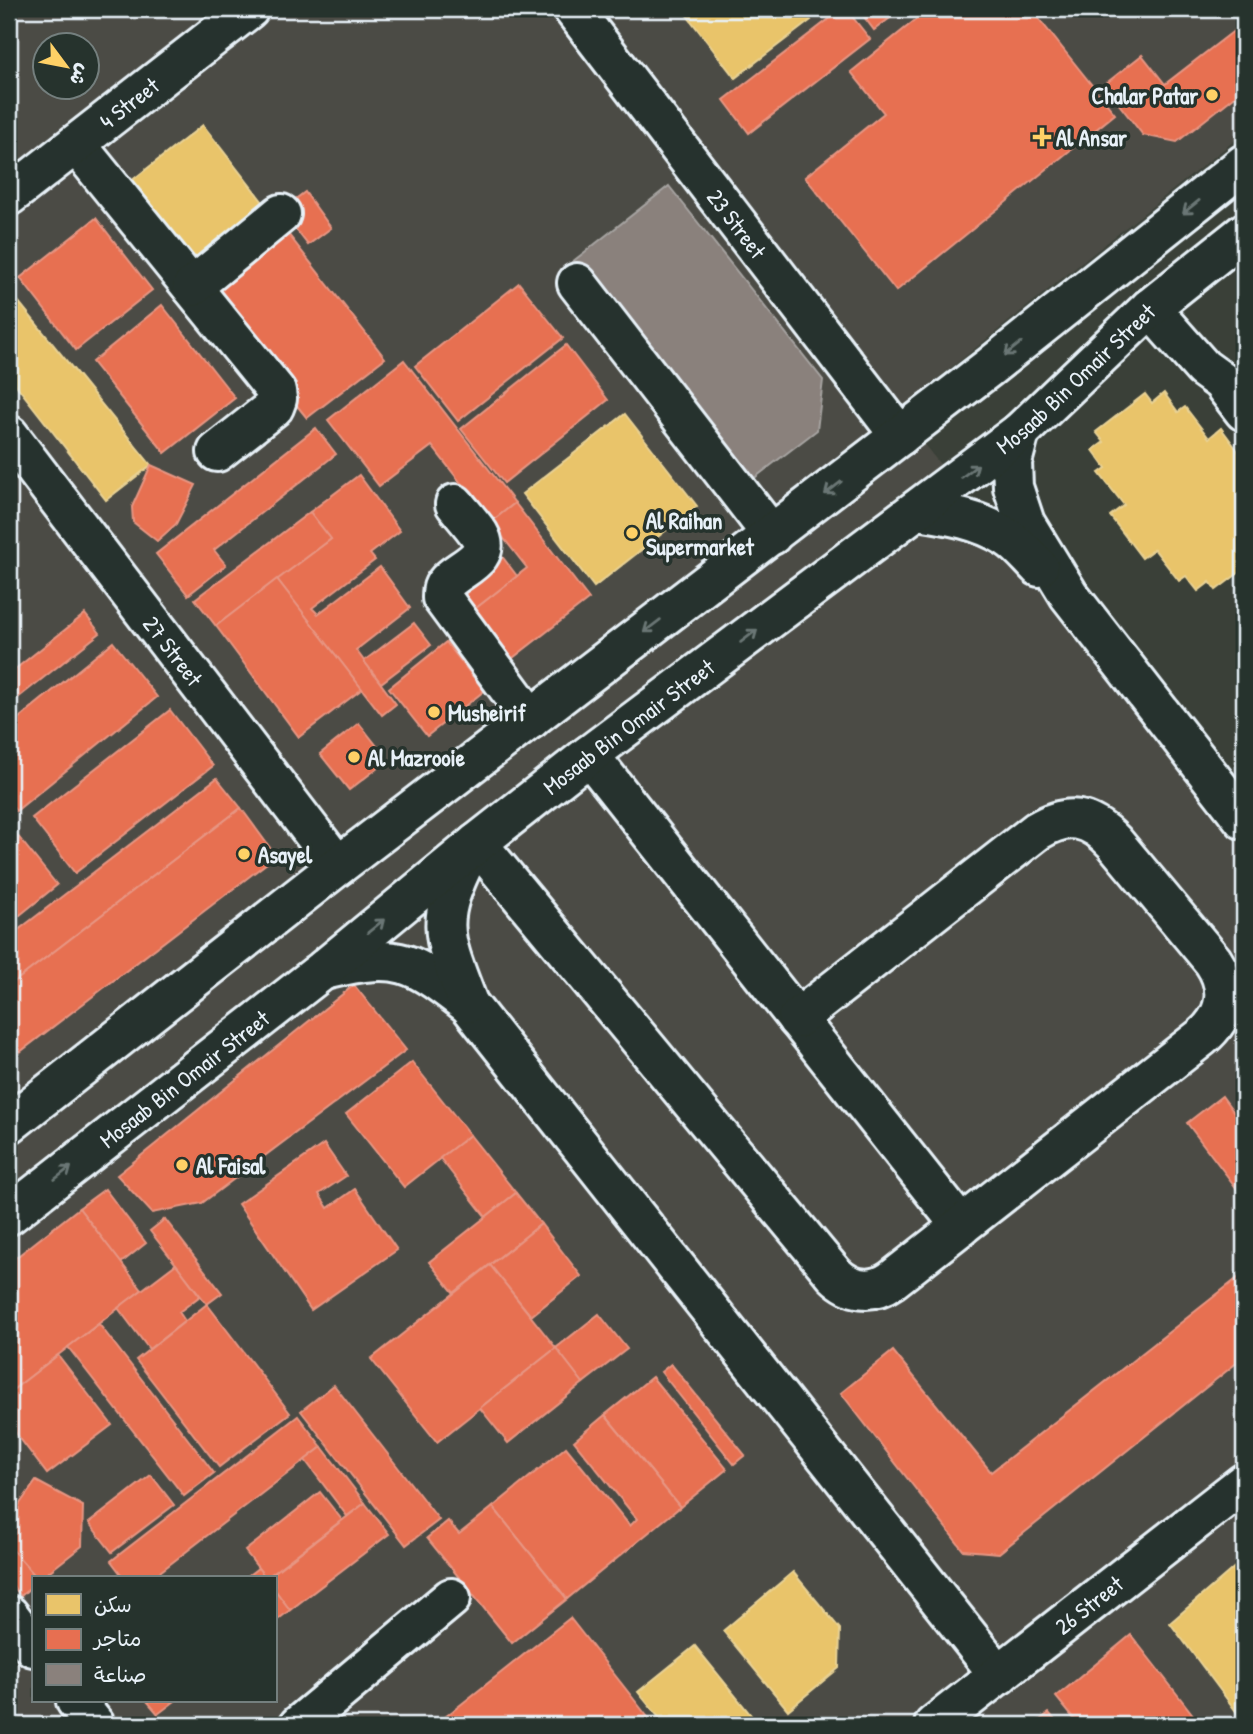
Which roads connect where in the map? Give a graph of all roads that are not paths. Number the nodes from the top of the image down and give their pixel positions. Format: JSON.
{"nodes":[{"id":1,"x":249,"y":9,"type":"edge"},
{"id":2,"x":573,"y":9,"type":"edge"},
{"id":3,"x":76,"y":144,"type":"junction"},
{"id":4,"x":1244,"y":164,"type":"edge"},
{"id":5,"x":9,"y":196,"type":"edge"},
{"id":6,"x":281,"y":214,"type":"dead end"},
{"id":7,"x":1244,"y":233,"type":"edge"},
{"id":8,"x":577,"y":283,"type":"dead end"},
{"id":9,"x":192,"y":287,"type":"junction"},
{"id":10,"x":1161,"y":300,"type":"junction"},
{"id":11,"x":1244,"y":411,"type":"edge"},
{"id":12,"x":1020,"y":432,"type":"junction"},
{"id":13,"x":9,"y":435,"type":"edge"},
{"id":14,"x":900,"y":436,"type":"junction"},
{"id":15,"x":217,"y":452,"type":"dead end"},
{"id":16,"x":455,"y":504,"type":"dead end"},
{"id":17,"x":918,"y":510,"type":"junction"},
{"id":18,"x":772,"y":535,"type":"junction"},
{"id":19,"x":1069,"y":595,"type":"junction"},
{"id":20,"x":531,"y":719,"type":"junction"},
{"id":21,"x":589,"y":755,"type":"junction"},
{"id":22,"x":1244,"y":820,"type":"edge"},
{"id":23,"x":474,"y":846,"type":"junction"},
{"id":24,"x":338,"y":866,"type":"junction"},
{"id":25,"x":323,"y":970,"type":"junction"},
{"id":26,"x":468,"y":1005,"type":"junction"},
{"id":27,"x":797,"y":1019,"type":"junction"},
{"id":28,"x":9,"y":1124,"type":"edge"},
{"id":29,"x":9,"y":1215,"type":"edge"},
{"id":30,"x":961,"y":1226,"type":"junction"},
{"id":31,"x":1244,"y":1483,"type":"edge"},
{"id":32,"x":451,"y":1598,"type":"dead end"},
{"id":33,"x":9,"y":1615,"type":"edge"},
{"id":34,"x":32,"y":1646,"type":"edge"},
{"id":35,"x":999,"y":1675,"type":"junction"},
{"id":36,"x":77,"y":1702,"type":"edge"},
{"id":37,"x":95,"y":1725,"type":"edge"},
{"id":38,"x":299,"y":1725,"type":"edge"},
{"id":39,"x":934,"y":1725,"type":"edge"}],
"edges":[{"from":1,"to":3,"type":"street","name":"4 Street"},
{"from":2,"to":14,"type":"street","name":"23 Street"},
{"from":3,"to":5,"type":"street","name":"4 Street"},
{"from":3,"to":9,"type":"street"},
{"from":4,"to":14,"type":"street","one_way":true},
{"from":6,"to":9,"type":"street"},
{"from":7,"to":10,"type":"street","name":"Mosaab Bin Omair Street"},
{"from":8,"to":18,"type":"street"},
{"from":9,"to":15,"type":"street"},
{"from":10,"to":11,"type":"street"},
{"from":10,"to":12,"type":"street","name":"Mosaab Bin Omair Street"},
{"from":17,"to":12,"type":"street","name":"Mosaab Bin Omair Street","one_way":true},
{"from":12,"to":19,"type":"street"},
{"from":13,"to":24,"type":"street","name":"27 Street"},
{"from":14,"to":18,"type":"street","one_way":true},
{"from":16,"to":20,"type":"street"},
{"from":17,"to":19,"type":"street"},
{"from":21,"to":17,"type":"street","name":"Mosaab Bin Omair Street","one_way":true},
{"from":18,"to":20,"type":"street","one_way":true},
{"from":19,"to":22,"type":"street"},
{"from":20,"to":24,"type":"street"},
{"from":21,"to":23,"type":"street","name":"Mosaab Bin Omair Street"},
{"from":21,"to":27,"type":"street"},
{"from":25,"to":23,"type":"street","name":"Mosaab Bin Omair Street","one_way":true},
{"from":23,"to":26,"type":"street"},
{"from":23,"to":30,"type":"street"},
{"from":24,"to":28,"type":"street"},
{"from":25,"to":26,"type":"street"},
{"from":29,"to":25,"type":"street","name":"Mosaab Bin Omair Street","one_way":true},
{"from":26,"to":35,"type":"street"},
{"from":27,"to":30,"type":"street"},
{"from":27,"to":30,"type":"street"},
{"from":31,"to":35,"type":"street","name":"26 Street"},
{"from":32,"to":38,"type":"street"},
{"from":33,"to":34,"type":"street"},
{"from":35,"to":39,"type":"street","name":"26 Street"},
{"from":36,"to":37,"type":"street"}]}
